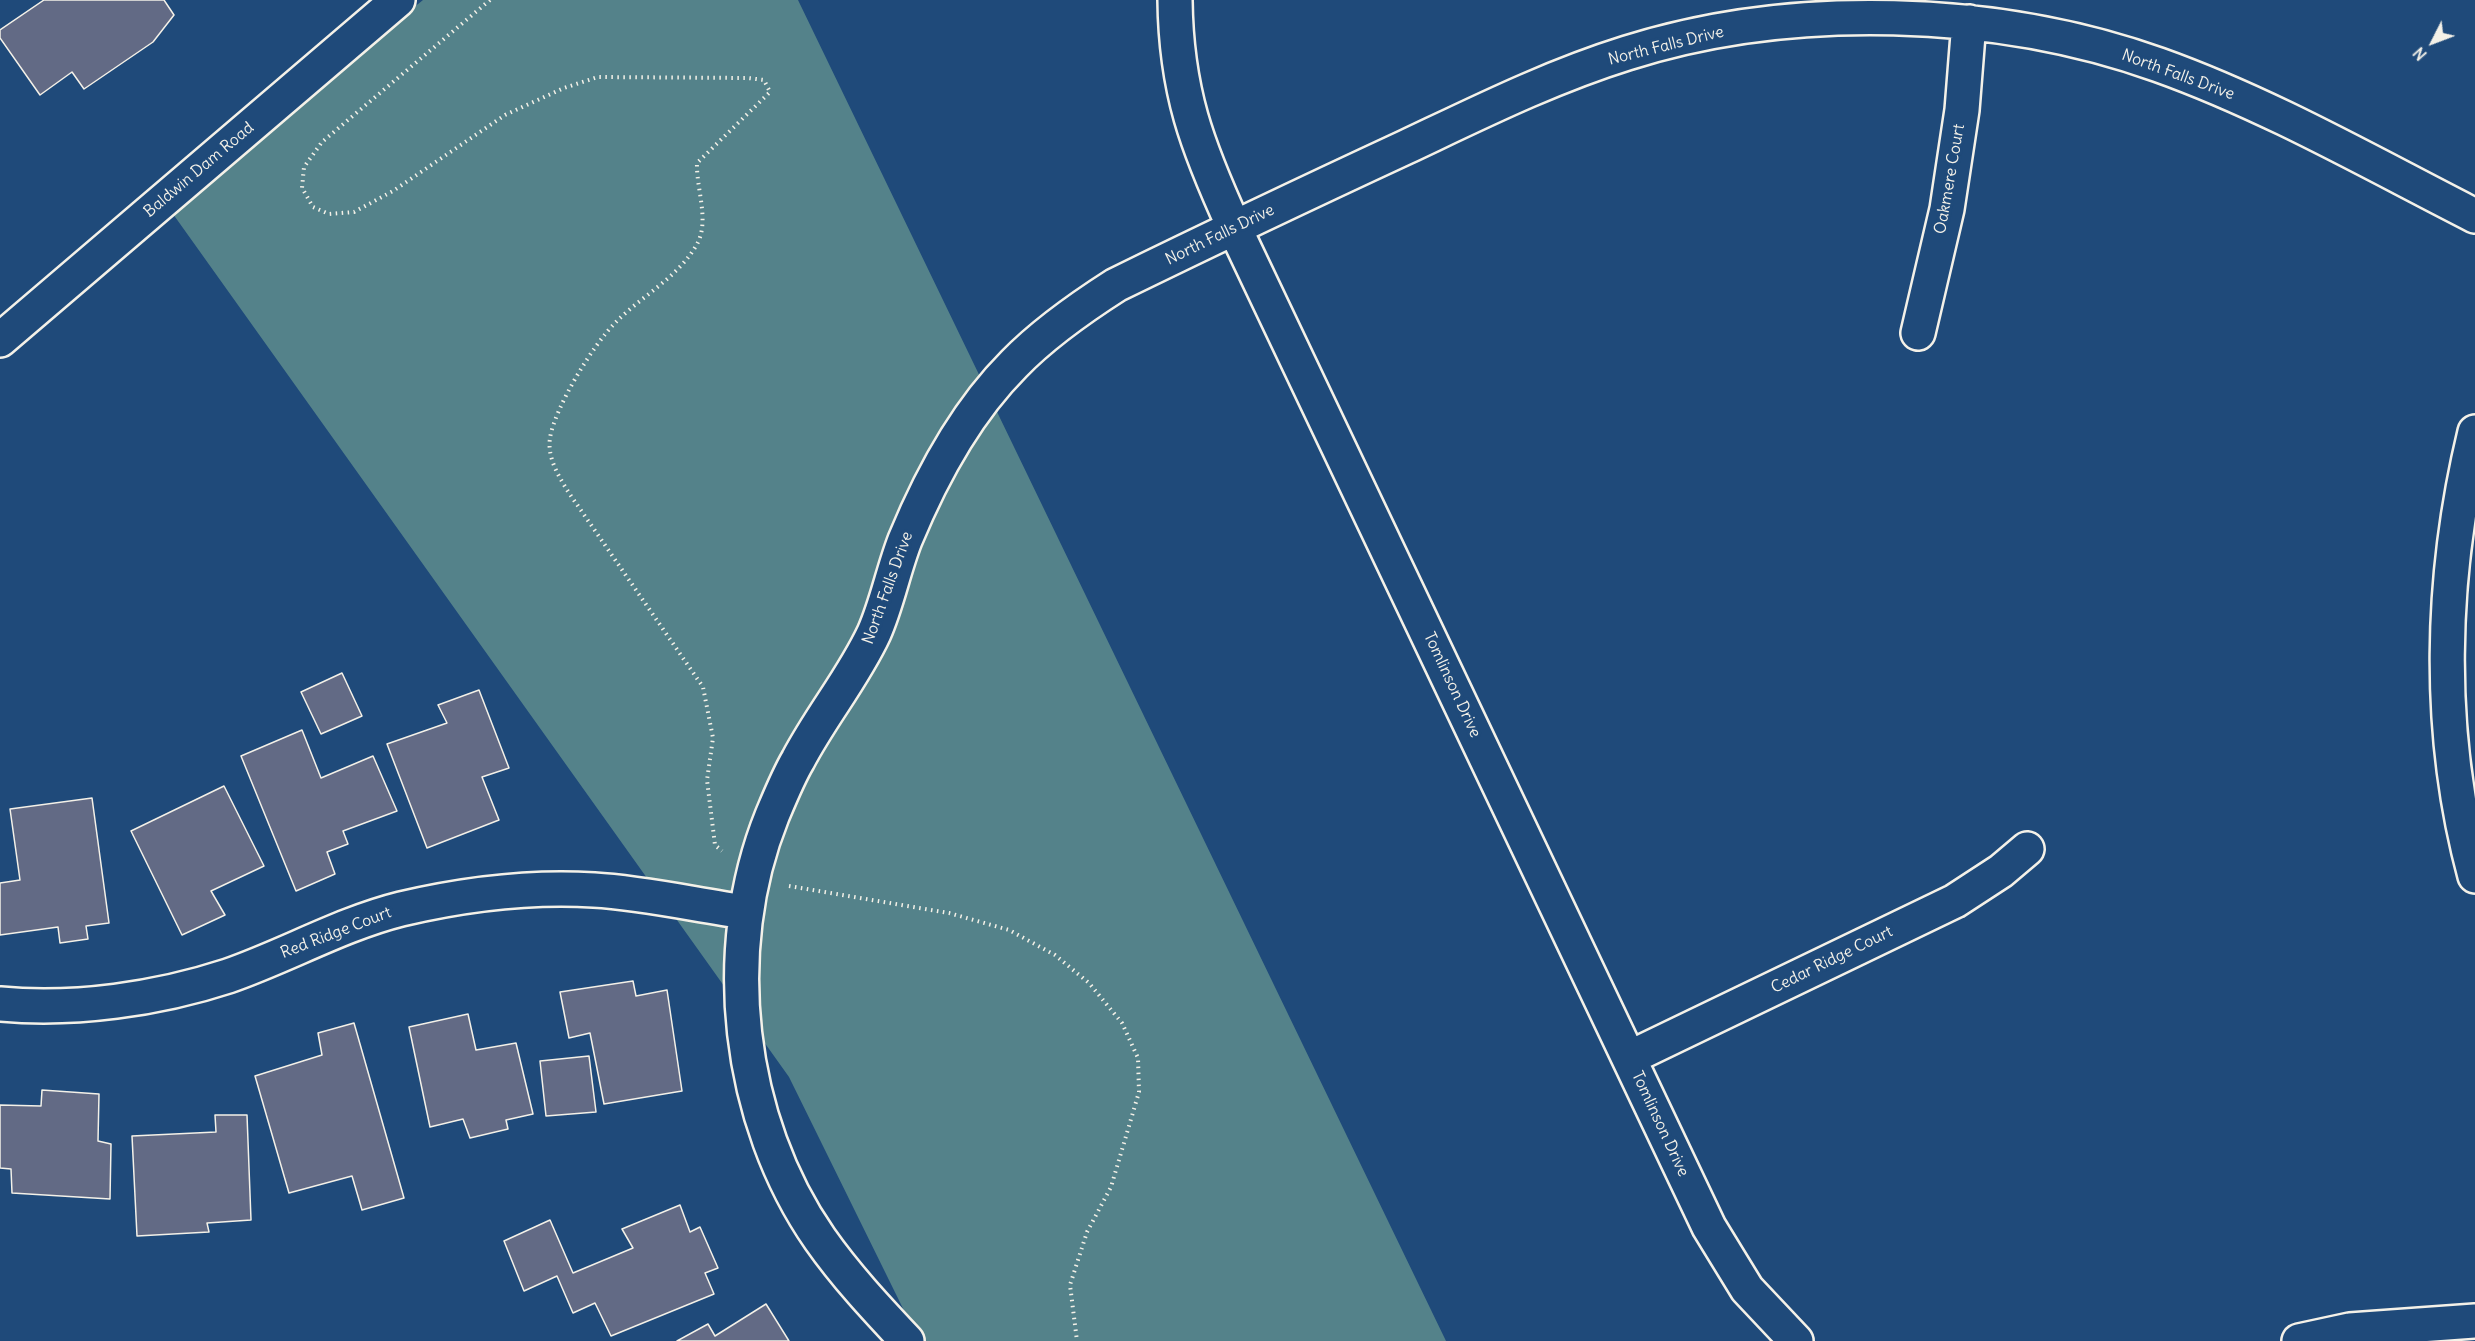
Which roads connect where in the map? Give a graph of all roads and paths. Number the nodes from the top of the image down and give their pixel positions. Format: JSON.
{"nodes":[{"id":1,"x":398,"y":0,"type":"edge"},
{"id":2,"x":490,"y":0,"type":"edge"},
{"id":3,"x":1175,"y":0,"type":"edge"},
{"id":4,"x":1969,"y":22,"type":"junction"},
{"id":5,"x":2475,"y":216,"type":"edge"},
{"id":6,"x":1234,"y":227,"type":"junction"},
{"id":7,"x":1918,"y":333,"type":"dead end"},
{"id":8,"x":0,"y":340,"type":"edge"},
{"id":9,"x":2475,"y":432,"type":"edge"},
{"id":10,"x":2027,"y":849,"type":"dead end"},
{"id":11,"x":2475,"y":874,"type":"edge"},
{"id":12,"x":753,"y":880,"type":"junction"},
{"id":13,"x":747,"y":912,"type":"junction"},
{"id":14,"x":0,"y":1004,"type":"edge"},
{"id":15,"x":1629,"y":1058,"type":"junction"},
{"id":16,"x":2475,"y":1321,"type":"edge"},
{"id":17,"x":907,"y":1341,"type":"edge"},
{"id":18,"x":1077,"y":1341,"type":"edge"},
{"id":19,"x":1796,"y":1341,"type":"edge"},
{"id":20,"x":2299,"y":1341,"type":"edge"}],
"edges":[{"from":1,"to":8,"type":"street","name":"Baldwin Dam Road"},
{"from":2,"to":12,"type":"path"},
{"from":3,"to":6,"type":"street","name":"Tomlinson Drive"},
{"from":4,"to":5,"type":"street","name":"North Falls Drive"},
{"from":4,"to":6,"type":"street","name":"North Falls Drive"},
{"from":4,"to":7,"type":"street","name":"Oakmere Court"},
{"from":6,"to":12,"type":"street","name":"North Falls Drive"},
{"from":6,"to":15,"type":"street","name":"Tomlinson Drive"},
{"from":9,"to":11,"type":"street"},
{"from":10,"to":15,"type":"street","name":"Cedar Ridge Court"},
{"from":12,"to":13,"type":"street","name":"North Falls Drive"},
{"from":12,"to":18,"type":"path"},
{"from":13,"to":14,"type":"street","name":"Red Ridge Court"},
{"from":13,"to":17,"type":"street","name":"North Falls Drive"},
{"from":15,"to":19,"type":"street","name":"Tomlinson Drive"},
{"from":16,"to":20,"type":"street"}]}
